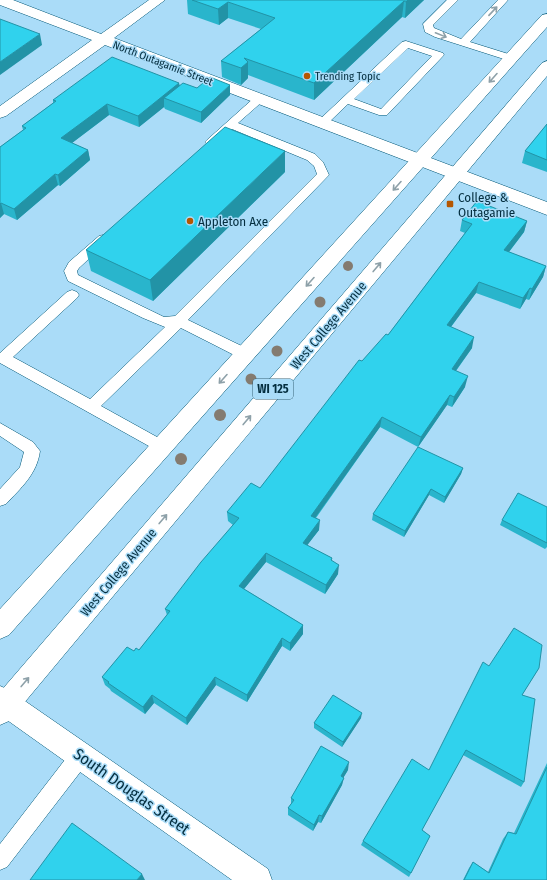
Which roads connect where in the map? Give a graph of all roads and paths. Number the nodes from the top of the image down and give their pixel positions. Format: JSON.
{"nodes":[{"id":1,"x":0,"y":0,"type":"edge"},
{"id":2,"x":158,"y":0,"type":"edge"},
{"id":3,"x":453,"y":0,"type":"edge"},
{"id":4,"x":503,"y":0,"type":"edge"},
{"id":5,"x":547,"y":18,"type":"edge"},
{"id":6,"x":103,"y":40,"type":"junction"},
{"id":7,"x":463,"y":43,"type":"junction"},
{"id":8,"x":511,"y":58,"type":"junction"},
{"id":9,"x":547,"y":66,"type":"edge"},
{"id":10,"x":258,"y":99,"type":"junction"},
{"id":11,"x":347,"y":100,"type":"junction"},
{"id":12,"x":0,"y":113,"type":"edge"},
{"id":13,"x":230,"y":124,"type":"junction"},
{"id":14,"x":322,"y":124,"type":"junction"},
{"id":15,"x":202,"y":150,"type":"edge"},
{"id":16,"x":419,"y":160,"type":"junction"},
{"id":17,"x":447,"y":171,"type":"junction"},
{"id":18,"x":547,"y":209,"type":"edge"},
{"id":19,"x":115,"y":229,"type":"edge"},
{"id":20,"x":72,"y":295,"type":"dead end"},
{"id":21,"x":179,"y":321,"type":"junction"},
{"id":22,"x":245,"y":354,"type":"junction"},
{"id":23,"x":91,"y":407,"type":"junction"},
{"id":24,"x":0,"y":429,"type":"edge"},
{"id":25,"x":161,"y":446,"type":"junction"},
{"id":26,"x":0,"y":499,"type":"edge"},
{"id":27,"x":0,"y":627,"type":"edge"},
{"id":28,"x":2,"y":705,"type":"edge"},
{"id":29,"x":81,"y":755,"type":"junction"},
{"id":30,"x":0,"y":860,"type":"edge"},
{"id":31,"x":257,"y":880,"type":"edge"}],
"edges":[{"from":1,"to":6,"type":"main road","name":"North Outagamie Street"},
{"from":2,"to":6,"type":"main road"},
{"from":3,"to":7,"type":"lane","one_way":true},
{"from":7,"to":4,"type":"lane","one_way":true},
{"from":5,"to":8,"type":"main road"},
{"from":6,"to":10,"type":"main road","name":"North Outagamie Street"},
{"from":6,"to":12,"type":"main road"},
{"from":7,"to":8,"type":"lane"},
{"from":8,"to":16,"type":"main road","one_way":true},
{"from":9,"to":17,"type":"main road","name":"West College Avenue","number":"WI 125"},
{"from":10,"to":13,"type":"lane"},
{"from":10,"to":14,"type":"main road","name":"North Outagamie Street"},
{"from":11,"to":11,"type":"lane"},
{"from":11,"to":14,"type":"lane"},
{"from":13,"to":15,"type":"lane"},
{"from":13,"to":21,"type":"lane"},
{"from":14,"to":16,"type":"main road","name":"North Outagamie Street"},
{"from":16,"to":17,"type":"main road","name":"North Outagamie Street"},
{"from":16,"to":22,"type":"main road","one_way":true},
{"from":17,"to":18,"type":"main road","name":"North Outagamie Street"},
{"from":28,"to":17,"type":"main road","name":"West College Avenue","number":"WI 125","one_way":true},
{"from":19,"to":21,"type":"lane"},
{"from":20,"to":23,"type":"lane"},
{"from":21,"to":22,"type":"lane"},
{"from":21,"to":23,"type":"lane"},
{"from":22,"to":25,"type":"main road","one_way":true},
{"from":23,"to":25,"type":"lane"},
{"from":24,"to":26,"type":"lane"},
{"from":25,"to":27,"type":"main road"},
{"from":28,"to":29,"type":"main road","name":"South Douglas Street"},
{"from":29,"to":30,"type":"lane"},
{"from":29,"to":31,"type":"main road","name":"South Douglas Street"}]}
